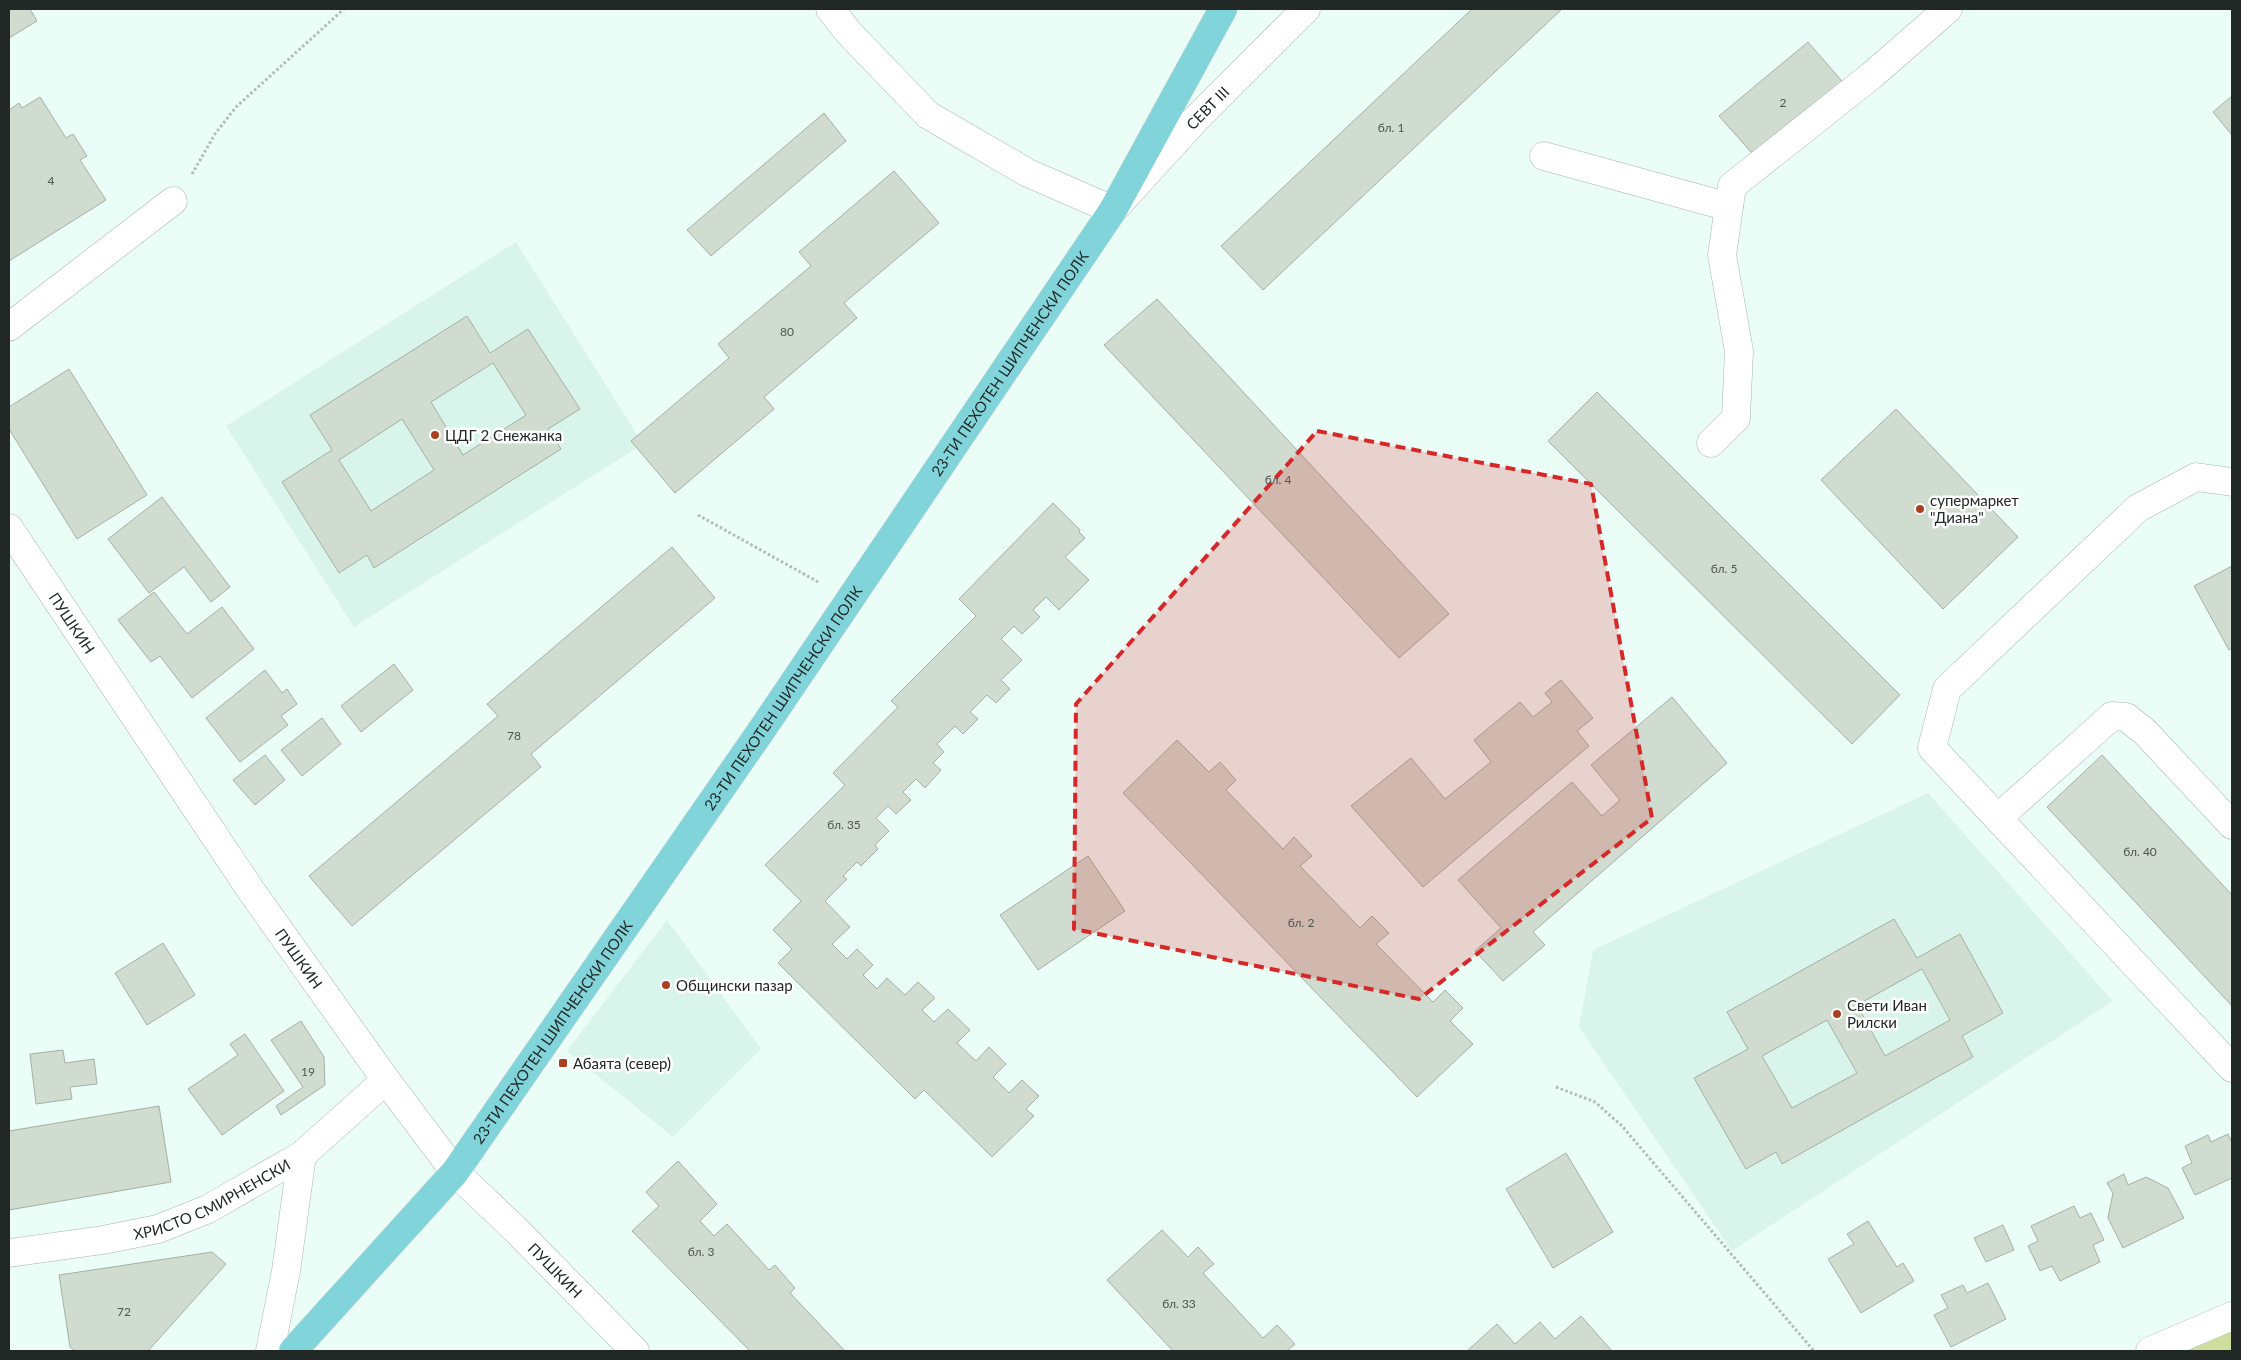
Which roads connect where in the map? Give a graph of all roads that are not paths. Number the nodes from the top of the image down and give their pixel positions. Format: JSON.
{"nodes":[{"id":1,"x":830,"y":9,"type":"edge"},
{"id":2,"x":1223,"y":9,"type":"edge"},
{"id":3,"x":1306,"y":9,"type":"edge"},
{"id":4,"x":1948,"y":9,"type":"edge"},
{"id":5,"x":1544,"y":156,"type":"dead end"},
{"id":6,"x":173,"y":201,"type":"road end"},
{"id":7,"x":1729,"y":206,"type":"junction"},
{"id":8,"x":1112,"y":210,"type":"junction"},
{"id":9,"x":9,"y":328,"type":"edge"},
{"id":10,"x":1711,"y":443,"type":"dead end"},
{"id":11,"x":2232,"y":482,"type":"edge"},
{"id":12,"x":12,"y":541,"type":"edge"},
{"id":13,"x":1998,"y":818,"type":"junction"},
{"id":14,"x":2232,"y":825,"type":"edge"},
{"id":15,"x":2232,"y":1068,"type":"edge"},
{"id":16,"x":386,"y":1080,"type":"junction"},
{"id":17,"x":302,"y":1155,"type":"junction"},
{"id":18,"x":455,"y":1172,"type":"junction"},
{"id":19,"x":9,"y":1253,"type":"edge"},
{"id":20,"x":2232,"y":1316,"type":"edge"},
{"id":21,"x":270,"y":1351,"type":"edge"},
{"id":22,"x":293,"y":1351,"type":"edge"},
{"id":23,"x":636,"y":1351,"type":"edge"},
{"id":24,"x":2150,"y":1351,"type":"edge"}],
"edges":[{"from":1,"to":8,"type":"street"},
{"from":2,"to":8,"type":"main road","name":"23-ТИ ПЕХОТЕН ШИПЧЕНСКИ ПОЛК"},
{"from":3,"to":8,"type":"street","name":"СЕВТ III"},
{"from":4,"to":7,"type":"street"},
{"from":5,"to":7,"type":"street"},
{"from":6,"to":9,"type":"street"},
{"from":7,"to":10,"type":"street"},
{"from":8,"to":18,"type":"main road","name":"23-ТИ ПЕХОТЕН ШИПЧЕНСКИ ПОЛК"},
{"from":11,"to":13,"type":"street"},
{"from":12,"to":16,"type":"street","name":"ПУШКИН"},
{"from":13,"to":14,"type":"street"},
{"from":13,"to":15,"type":"street"},
{"from":16,"to":17,"type":"street","name":"ХРИСТО СМИРНЕНСКИ"},
{"from":16,"to":18,"type":"street","name":"ПУШКИН"},
{"from":17,"to":19,"type":"street","name":"ХРИСТО СМИРНЕНСКИ"},
{"from":17,"to":21,"type":"street"},
{"from":18,"to":22,"type":"main road","name":"23-ТИ ПЕХОТЕН ШИПЧЕНСКИ ПОЛК"},
{"from":18,"to":23,"type":"street","name":"ПУШКИН"},
{"from":20,"to":24,"type":"street"}]}
